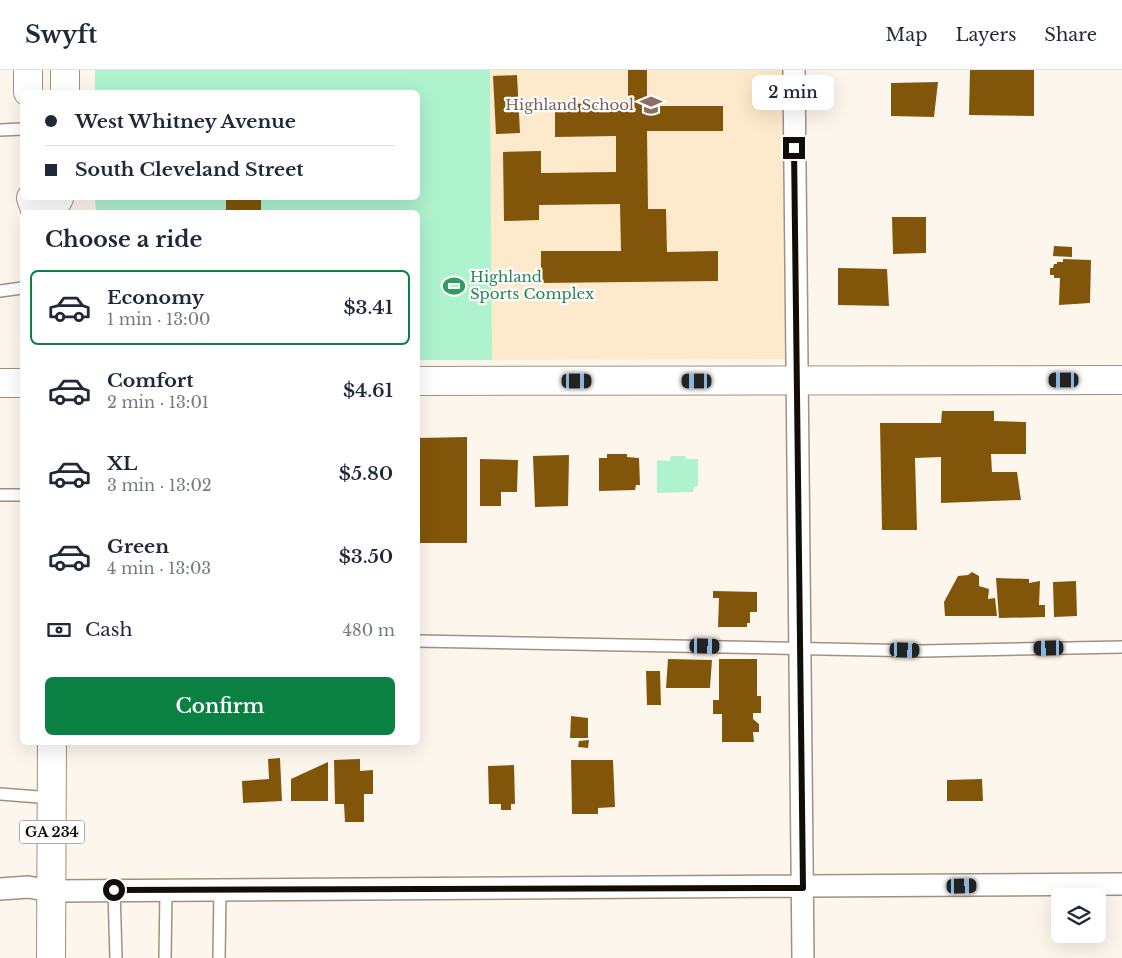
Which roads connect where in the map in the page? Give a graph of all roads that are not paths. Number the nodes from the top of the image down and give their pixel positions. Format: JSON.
{"nodes":[{"id":1,"x":28,"y":70,"type":"edge"},
{"id":2,"x":65,"y":70,"type":"edge"},
{"id":3,"x":794,"y":70,"type":"edge"},
{"id":4,"x":28,"y":90,"type":"edge"},
{"id":5,"x":65,"y":90,"type":"edge"},
{"id":6,"x":20,"y":129,"type":"edge"},
{"id":7,"x":0,"y":130,"type":"edge"},
{"id":8,"x":20,"y":288,"type":"edge"},
{"id":9,"x":0,"y":291,"type":"edge"},
{"id":10,"x":796,"y":380,"type":"junction"},
{"id":11,"x":1122,"y":380,"type":"edge"},
{"id":12,"x":420,"y":381,"type":"edge"},
{"id":13,"x":0,"y":384,"type":"edge"},
{"id":14,"x":20,"y":384,"type":"edge"},
{"id":15,"x":0,"y":495,"type":"edge"},
{"id":16,"x":20,"y":495,"type":"edge"},
{"id":17,"x":420,"y":641,"type":"edge"},
{"id":18,"x":1122,"y":647,"type":"edge"},
{"id":19,"x":801,"y":648,"type":"junction"},
{"id":20,"x":52,"y":745,"type":"edge"},
{"id":21,"x":0,"y":794,"type":"edge"},
{"id":22,"x":52,"y":798,"type":"junction"},
{"id":23,"x":1122,"y":884,"type":"edge"},
{"id":24,"x":803,"y":888,"type":"junction"},
{"id":25,"x":0,"y":889,"type":"edge"},
{"id":26,"x":114,"y":890,"type":"junction"},
{"id":27,"x":166,"y":890,"type":"junction"},
{"id":28,"x":220,"y":890,"type":"junction"},
{"id":29,"x":51,"y":891,"type":"junction"},
{"id":30,"x":51,"y":958,"type":"edge"},
{"id":31,"x":116,"y":958,"type":"edge"},
{"id":32,"x":165,"y":958,"type":"edge"},
{"id":33,"x":219,"y":958,"type":"edge"},
{"id":34,"x":803,"y":958,"type":"edge"}],
"edges":[{"from":1,"to":4,"type":"street"},
{"from":2,"to":5,"type":"street"},
{"from":3,"to":10,"type":"street"},
{"from":6,"to":7,"type":"lane"},
{"from":8,"to":9,"type":"lane"},
{"from":10,"to":11,"type":"street"},
{"from":10,"to":12,"type":"street"},
{"from":10,"to":19,"type":"street"},
{"from":13,"to":14,"type":"street"},
{"from":15,"to":16,"type":"lane"},
{"from":17,"to":19,"type":"lane"},
{"from":18,"to":19,"type":"lane"},
{"from":19,"to":24,"type":"street"},
{"from":20,"to":22,"type":"street","number":"GA 234"},
{"from":21,"to":22,"type":"lane"},
{"from":22,"to":29,"type":"street","number":"GA 234"},
{"from":23,"to":24,"type":"street"},
{"from":24,"to":28,"type":"street"},
{"from":24,"to":34,"type":"street"},
{"from":25,"to":29,"type":"street"},
{"from":26,"to":27,"type":"street"},
{"from":26,"to":29,"type":"street"},
{"from":26,"to":31,"type":"lane"},
{"from":27,"to":28,"type":"street"},
{"from":27,"to":32,"type":"lane"},
{"from":28,"to":33,"type":"lane"},
{"from":29,"to":30,"type":"street","number":"GA 234"}]}
